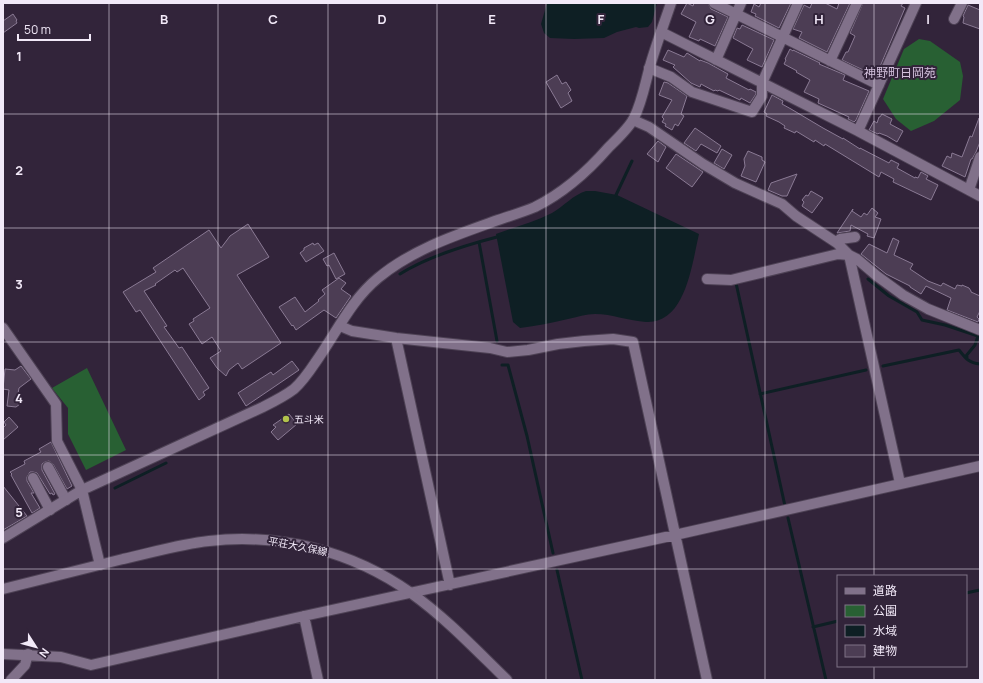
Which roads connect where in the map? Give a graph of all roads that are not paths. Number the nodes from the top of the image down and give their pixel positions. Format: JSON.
{"nodes":[{"id":1,"x":671,"y":3,"type":"edge"},
{"id":2,"x":714,"y":3,"type":"edge"},
{"id":3,"x":741,"y":3,"type":"edge"},
{"id":4,"x":798,"y":3,"type":"edge"},
{"id":5,"x":857,"y":3,"type":"edge"},
{"id":6,"x":916,"y":3,"type":"edge"},
{"id":7,"x":962,"y":3,"type":"edge"},
{"id":8,"x":736,"y":14,"type":"junction"},
{"id":9,"x":954,"y":19,"type":"dead end"},
{"id":10,"x":661,"y":32,"type":"junction"},
{"id":11,"x":783,"y":37,"type":"junction"},
{"id":12,"x":716,"y":60,"type":"junction"},
{"id":13,"x":830,"y":61,"type":"junction"},
{"id":14,"x":649,"y":68,"type":"junction"},
{"id":15,"x":762,"y":83,"type":"junction"},
{"id":16,"x":879,"y":85,"type":"junction"},
{"id":17,"x":633,"y":120,"type":"junction"},
{"id":18,"x":858,"y":131,"type":"junction"},
{"id":19,"x":980,"y":157,"type":"edge"},
{"id":20,"x":969,"y":190,"type":"junction"},
{"id":21,"x":980,"y":196,"type":"edge"},
{"id":22,"x":855,"y":237,"type":"dead end"},
{"id":23,"x":837,"y":243,"type":"junction"},
{"id":24,"x":848,"y":255,"type":"junction"},
{"id":25,"x":707,"y":279,"type":"dead end"},
{"id":26,"x":340,"y":326,"type":"junction"},
{"id":27,"x":3,"y":328,"type":"edge"},
{"id":28,"x":980,"y":330,"type":"edge"},
{"id":29,"x":396,"y":338,"type":"junction"},
{"id":30,"x":980,"y":466,"type":"edge"},
{"id":31,"x":48,"y":468,"type":"dead end"},
{"id":32,"x":33,"y":478,"type":"dead end"},
{"id":33,"x":900,"y":483,"type":"junction"},
{"id":34,"x":82,"y":490,"type":"junction"},
{"id":35,"x":66,"y":500,"type":"junction"},
{"id":36,"x":50,"y":510,"type":"junction"},
{"id":37,"x":675,"y":535,"type":"junction"},
{"id":38,"x":3,"y":538,"type":"edge"},
{"id":39,"x":100,"y":565,"type":"junction"},
{"id":40,"x":450,"y":585,"type":"junction"},
{"id":41,"x":3,"y":589,"type":"edge"},
{"id":42,"x":411,"y":593,"type":"junction"},
{"id":43,"x":304,"y":616,"type":"junction"},
{"id":44,"x":3,"y":654,"type":"edge"},
{"id":45,"x":28,"y":654,"type":"junction"},
{"id":46,"x":10,"y":680,"type":"edge"},
{"id":47,"x":318,"y":680,"type":"edge"},
{"id":48,"x":507,"y":680,"type":"edge"},
{"id":49,"x":707,"y":680,"type":"edge"}],
"edges":[{"from":1,"to":10,"type":"street"},
{"from":2,"to":8,"type":"street"},
{"from":3,"to":8,"type":"street"},
{"from":4,"to":11,"type":"street"},
{"from":5,"to":13,"type":"street"},
{"from":6,"to":16,"type":"street"},
{"from":7,"to":9,"type":"street"},
{"from":8,"to":11,"type":"street"},
{"from":8,"to":12,"type":"street"},
{"from":10,"to":12,"type":"street"},
{"from":10,"to":14,"type":"street"},
{"from":11,"to":13,"type":"street"},
{"from":11,"to":15,"type":"street"},
{"from":12,"to":15,"type":"street"},
{"from":13,"to":16,"type":"street"},
{"from":14,"to":15,"type":"street"},
{"from":14,"to":17,"type":"street"},
{"from":15,"to":18,"type":"street"},
{"from":16,"to":18,"type":"street"},
{"from":17,"to":23,"type":"street"},
{"from":17,"to":26,"type":"street"},
{"from":18,"to":20,"type":"street"},
{"from":19,"to":20,"type":"street"},
{"from":20,"to":21,"type":"street"},
{"from":22,"to":23,"type":"street"},
{"from":23,"to":24,"type":"street"},
{"from":24,"to":25,"type":"street"},
{"from":24,"to":28,"type":"street"},
{"from":24,"to":33,"type":"street"},
{"from":26,"to":29,"type":"street"},
{"from":26,"to":34,"type":"street"},
{"from":27,"to":34,"type":"street"},
{"from":29,"to":37,"type":"street"},
{"from":29,"to":40,"type":"street"},
{"from":30,"to":33,"type":"street"},
{"from":31,"to":35,"type":"street"},
{"from":32,"to":36,"type":"street"},
{"from":33,"to":37,"type":"street"},
{"from":34,"to":35,"type":"street"},
{"from":34,"to":39,"type":"street"},
{"from":35,"to":36,"type":"street"},
{"from":36,"to":38,"type":"street"},
{"from":37,"to":40,"type":"street"},
{"from":37,"to":49,"type":"street"},
{"from":39,"to":41,"type":"street","name":"平荘大久保線"},
{"from":39,"to":42,"type":"street","name":"平荘大久保線"},
{"from":40,"to":42,"type":"street"},
{"from":42,"to":43,"type":"street"},
{"from":42,"to":48,"type":"street","name":"平荘大久保線"},
{"from":43,"to":45,"type":"street"},
{"from":43,"to":47,"type":"street"},
{"from":44,"to":45,"type":"street"},
{"from":45,"to":46,"type":"street"}]}
